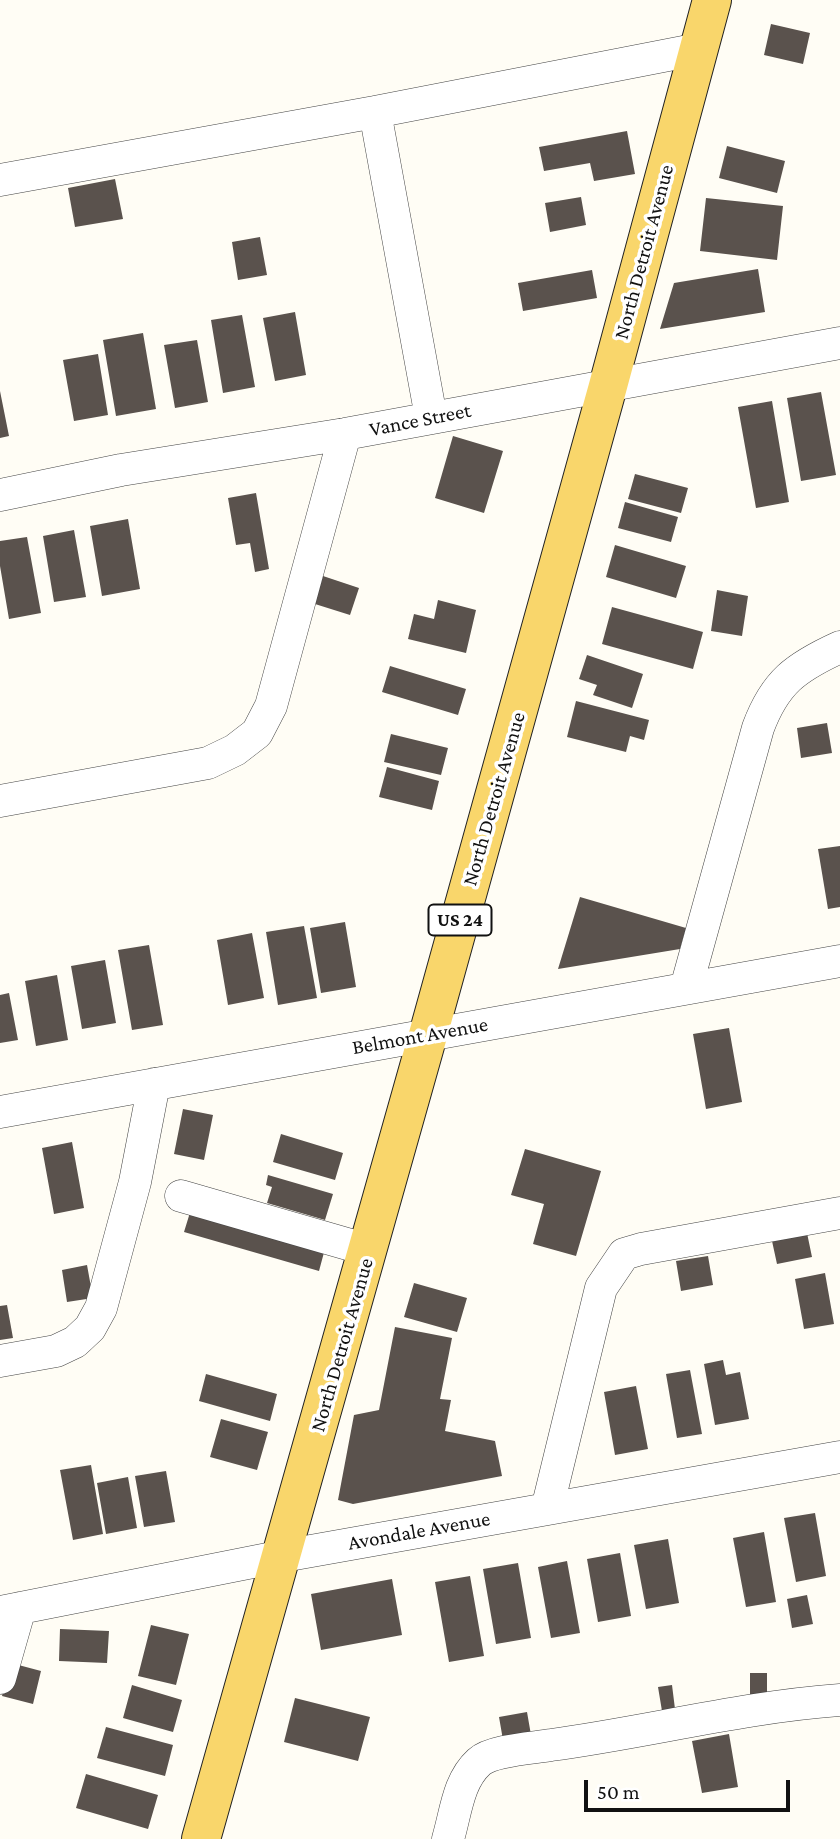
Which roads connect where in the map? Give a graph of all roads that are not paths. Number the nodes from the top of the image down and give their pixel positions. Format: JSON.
{"nodes":[{"id":1,"x":712,"y":0,"type":"edge"},
{"id":2,"x":699,"y":49,"type":"junction"},
{"id":3,"x":374,"y":112,"type":"junction"},
{"id":4,"x":0,"y":180,"type":"edge"},
{"id":5,"x":840,"y":343,"type":"edge"},
{"id":6,"x":608,"y":386,"type":"junction"},
{"id":7,"x":431,"y":417,"type":"junction"},
{"id":8,"x":345,"y":434,"type":"junction"},
{"id":9,"x":0,"y":495,"type":"edge"},
{"id":10,"x":840,"y":647,"type":"edge"},
{"id":11,"x":0,"y":800,"type":"edge"},
{"id":12,"x":840,"y":961,"type":"edge"},
{"id":13,"x":686,"y":988,"type":"junction"},
{"id":14,"x":428,"y":1035,"type":"junction"},
{"id":15,"x":154,"y":1084,"type":"junction"},
{"id":16,"x":0,"y":1112,"type":"edge"},
{"id":17,"x":181,"y":1196,"type":"dead end"},
{"id":18,"x":840,"y":1213,"type":"edge"},
{"id":19,"x":368,"y":1250,"type":"junction"},
{"id":20,"x":0,"y":1361,"type":"edge"},
{"id":21,"x":840,"y":1457,"type":"edge"},
{"id":22,"x":547,"y":1509,"type":"junction"},
{"id":23,"x":283,"y":1556,"type":"junction"},
{"id":24,"x":10,"y":1610,"type":"edge"},
{"id":25,"x":0,"y":1678,"type":"edge"},
{"id":26,"x":840,"y":1700,"type":"edge"},
{"id":27,"x":201,"y":1839,"type":"edge"},
{"id":28,"x":448,"y":1839,"type":"edge"}],
"edges":[{"from":1,"to":2,"type":"main road","name":"North Detroit Avenue","number":"US 24"},
{"from":2,"to":3,"type":"street"},
{"from":2,"to":6,"type":"main road","name":"North Detroit Avenue","number":"US 24"},
{"from":3,"to":4,"type":"street"},
{"from":3,"to":7,"type":"street"},
{"from":5,"to":6,"type":"street","name":"Vance Street"},
{"from":6,"to":7,"type":"street","name":"Vance Street"},
{"from":6,"to":14,"type":"main road","name":"North Detroit Avenue","number":"US 24"},
{"from":7,"to":8,"type":"street","name":"Vance Street"},
{"from":8,"to":9,"type":"street","name":"Vance Street"},
{"from":8,"to":11,"type":"street"},
{"from":10,"to":13,"type":"street"},
{"from":12,"to":13,"type":"street","name":"Belmont Avenue"},
{"from":13,"to":14,"type":"street","name":"Belmont Avenue"},
{"from":14,"to":15,"type":"street","name":"Belmont Avenue"},
{"from":14,"to":19,"type":"main road","name":"North Detroit Avenue","number":"US 24"},
{"from":15,"to":16,"type":"street","name":"Belmont Avenue"},
{"from":15,"to":20,"type":"street"},
{"from":17,"to":19,"type":"street"},
{"from":18,"to":22,"type":"street"},
{"from":19,"to":23,"type":"main road","name":"North Detroit Avenue","number":"US 24"},
{"from":21,"to":22,"type":"street","name":"Avondale Avenue"},
{"from":22,"to":23,"type":"street","name":"Avondale Avenue"},
{"from":23,"to":24,"type":"street","name":"Avondale Avenue"},
{"from":23,"to":27,"type":"main road","name":"North Detroit Avenue","number":"US 24"},
{"from":24,"to":25,"type":"street"},
{"from":26,"to":28,"type":"street"}]}
